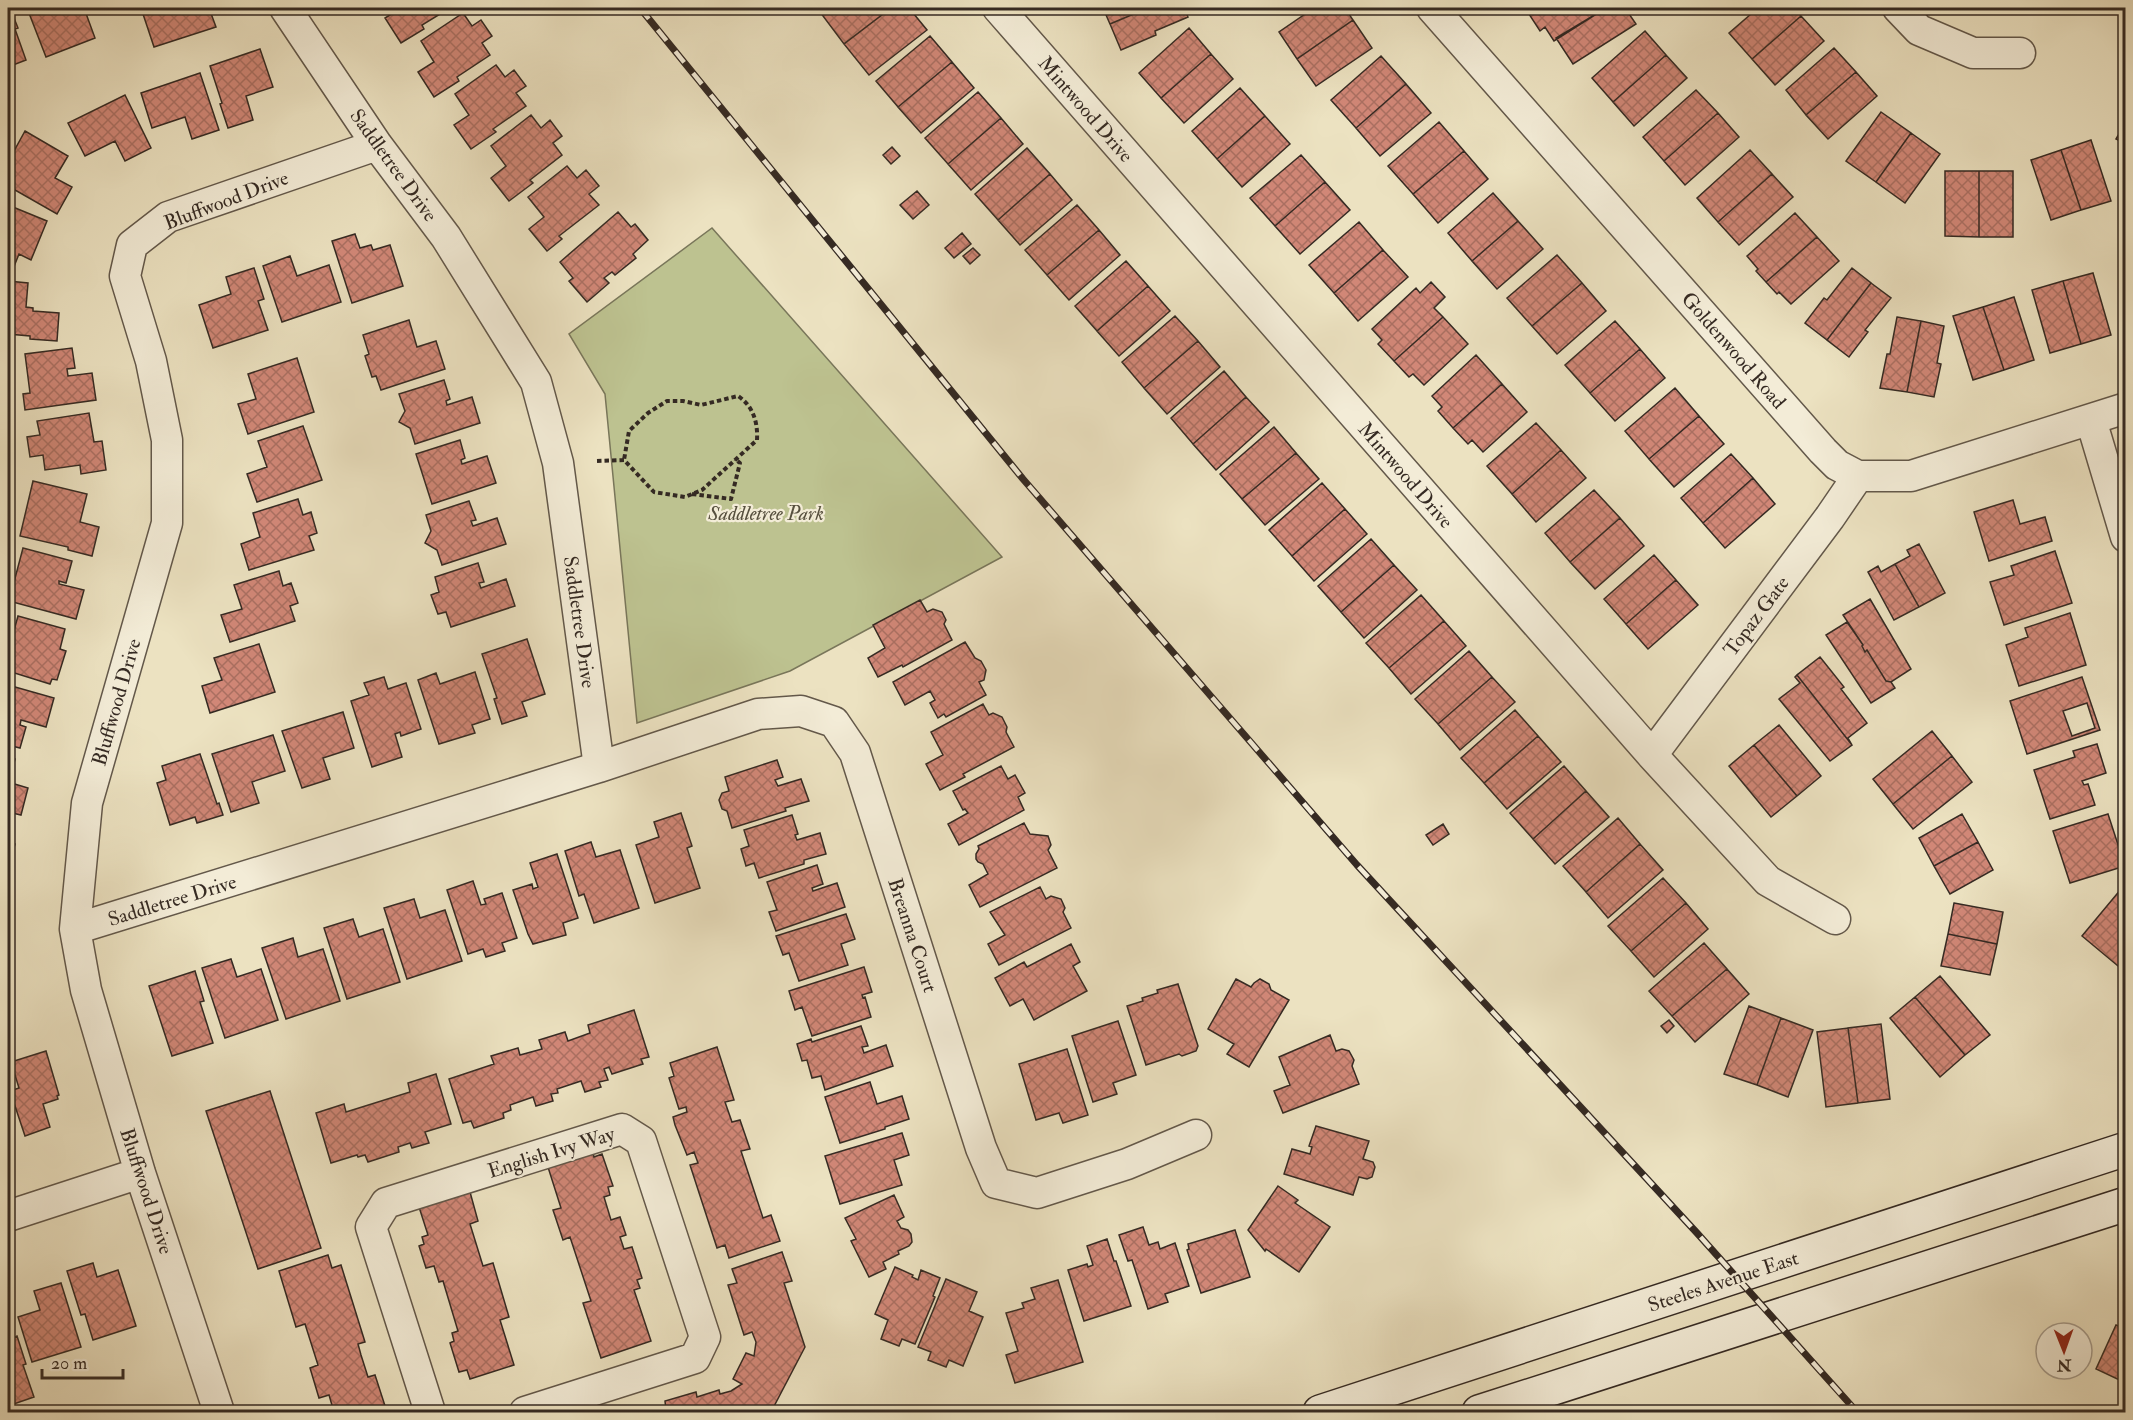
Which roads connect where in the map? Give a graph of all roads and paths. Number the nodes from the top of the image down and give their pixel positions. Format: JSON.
{"nodes":[{"id":1,"x":285,"y":8,"type":"edge"},
{"id":2,"x":998,"y":8,"type":"edge"},
{"id":3,"x":1432,"y":8,"type":"edge"},
{"id":4,"x":1898,"y":8,"type":"edge"},
{"id":5,"x":2020,"y":53,"type":"dead end"},
{"id":6,"x":377,"y":145,"type":"junction"},
{"id":7,"x":2126,"y":408,"type":"edge"},
{"id":8,"x":2091,"y":420,"type":"junction"},
{"id":9,"x":735,"y":459,"type":"junction"},
{"id":10,"x":624,"y":460,"type":"junction"},
{"id":11,"x":597,"y":461,"type":"dead end"},
{"id":12,"x":1858,"y":476,"type":"junction"},
{"id":13,"x":691,"y":494,"type":"junction"},
{"id":14,"x":2126,"y":537,"type":"edge"},
{"id":15,"x":1652,"y":755,"type":"junction"},
{"id":16,"x":599,"y":767,"type":"junction"},
{"id":17,"x":1835,"y":919,"type":"dead end"},
{"id":18,"x":75,"y":929,"type":"junction"},
{"id":19,"x":1196,"y":1135,"type":"dead end"},
{"id":20,"x":2126,"y":1149,"type":"edge"},
{"id":21,"x":140,"y":1173,"type":"junction"},
{"id":22,"x":2126,"y":1204,"type":"edge"},
{"id":23,"x":8,"y":1216,"type":"edge"},
{"id":24,"x":219,"y":1413,"type":"edge"},
{"id":25,"x":430,"y":1413,"type":"edge"},
{"id":26,"x":525,"y":1413,"type":"edge"},
{"id":27,"x":1320,"y":1413,"type":"edge"},
{"id":28,"x":1479,"y":1413,"type":"edge"}],
"edges":[{"from":1,"to":6,"type":"street","name":"Saddletree Drive"},
{"from":2,"to":15,"type":"street","name":"Mintwood Drive"},
{"from":3,"to":12,"type":"street","name":"Goldenwood Road"},
{"from":4,"to":5,"type":"street"},
{"from":6,"to":16,"type":"street","name":"Saddletree Drive"},
{"from":6,"to":18,"type":"street","name":"Bluffwood Drive"},
{"from":7,"to":8,"type":"street","name":"Goldenwood Road"},
{"from":8,"to":12,"type":"street","name":"Goldenwood Road"},
{"from":8,"to":14,"type":"street"},
{"from":9,"to":10,"type":"path"},
{"from":9,"to":13,"type":"path"},
{"from":9,"to":13,"type":"path"},
{"from":10,"to":11,"type":"path"},
{"from":10,"to":13,"type":"path"},
{"from":12,"to":15,"type":"street","name":"Topaz Gate"},
{"from":15,"to":17,"type":"street","name":"Mintwood Drive"},
{"from":16,"to":18,"type":"street","name":"Saddletree Drive"},
{"from":16,"to":19,"type":"street","name":"Breanna Court"},
{"from":18,"to":21,"type":"street","name":"Bluffwood Drive"},
{"from":20,"to":27,"type":"main road","name":"Steeles Avenue East"},
{"from":21,"to":23,"type":"street"},
{"from":21,"to":24,"type":"street","name":"Bluffwood Drive"},
{"from":22,"to":28,"type":"main road"},
{"from":25,"to":26,"type":"street","name":"English Ivy Way"}]}
